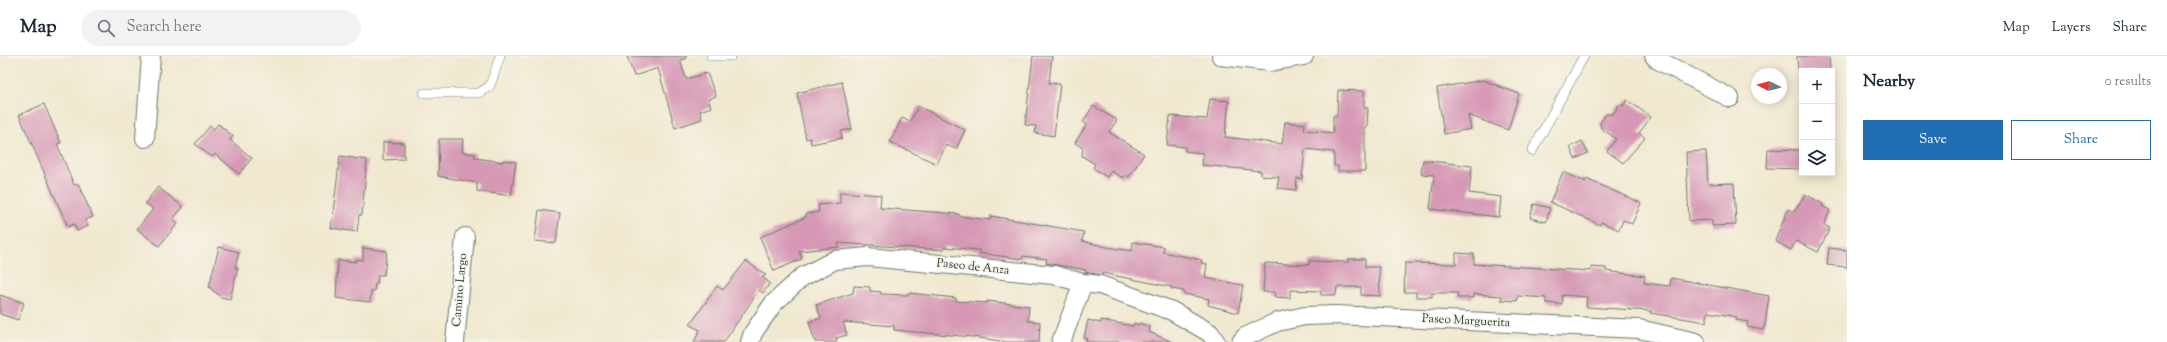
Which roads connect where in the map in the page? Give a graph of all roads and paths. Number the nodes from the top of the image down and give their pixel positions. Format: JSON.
{"nodes":[{"id":1,"x":152,"y":56,"type":"edge"},
{"id":2,"x":500,"y":56,"type":"edge"},
{"id":3,"x":711,"y":56,"type":"edge"},
{"id":4,"x":731,"y":56,"type":"edge"},
{"id":5,"x":1221,"y":56,"type":"edge"},
{"id":6,"x":1304,"y":56,"type":"edge"},
{"id":7,"x":1584,"y":56,"type":"edge"},
{"id":8,"x":1654,"y":56,"type":"edge"},
{"id":9,"x":424,"y":93,"type":"dead end"},
{"id":10,"x":1730,"y":98,"type":"dead end"},
{"id":11,"x":145,"y":138,"type":"dead end"},
{"id":12,"x":1532,"y":151,"type":"dead end"},
{"id":13,"x":465,"y":237,"type":"dead end"},
{"id":14,"x":1082,"y":283,"type":"junction"},
{"id":15,"x":455,"y":342,"type":"edge"},
{"id":16,"x":750,"y":342,"type":"edge"},
{"id":17,"x":1061,"y":342,"type":"edge"},
{"id":18,"x":1216,"y":342,"type":"edge"},
{"id":19,"x":1241,"y":342,"type":"edge"},
{"id":20,"x":1696,"y":342,"type":"edge"}],
"edges":[{"from":1,"to":11,"type":"street"},
{"from":2,"to":9,"type":"lane"},
{"from":3,"to":4,"type":"lane"},
{"from":5,"to":6,"type":"street"},
{"from":7,"to":12,"type":"lane"},
{"from":8,"to":10,"type":"street"},
{"from":13,"to":15,"type":"street","name":"Camino Largo"},
{"from":14,"to":16,"type":"street","name":"Paseo de Anza"},
{"from":14,"to":17,"type":"street"},
{"from":14,"to":18,"type":"street","name":"Paseo de Anza"},
{"from":19,"to":20,"type":"street","name":"Paseo Marguerita"}]}
